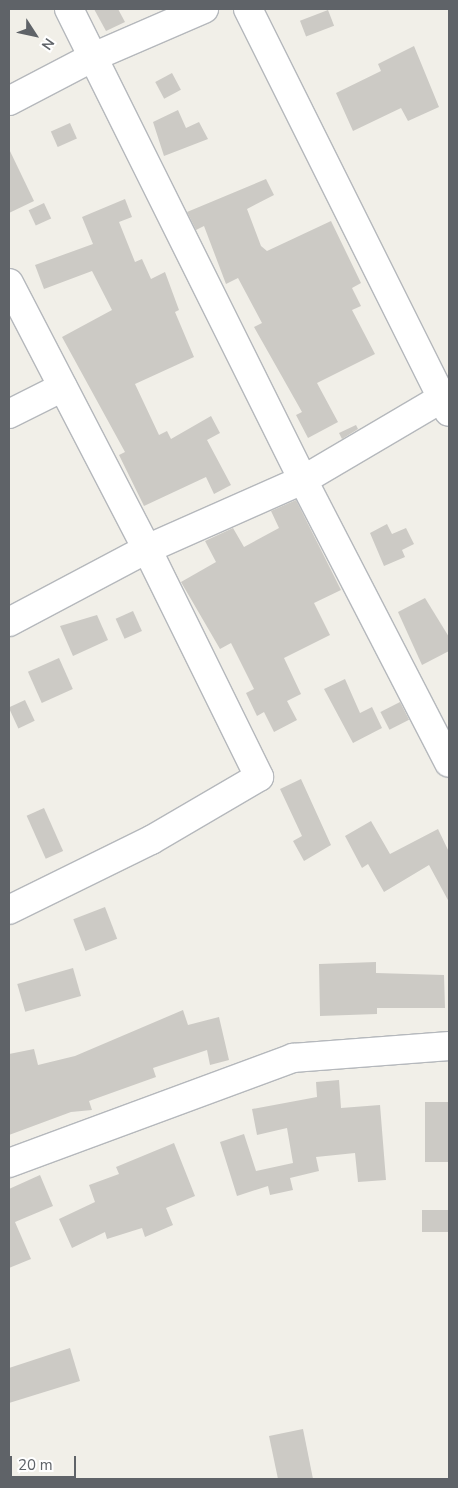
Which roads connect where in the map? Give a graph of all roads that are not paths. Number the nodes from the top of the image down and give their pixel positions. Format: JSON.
{"nodes":[{"id":1,"x":69,"y":9,"type":"edge"},
{"id":2,"x":204,"y":9,"type":"edge"},
{"id":3,"x":248,"y":9,"type":"edge"},
{"id":4,"x":93,"y":57,"type":"junction"},
{"id":5,"x":9,"y":101,"type":"edge"},
{"id":6,"x":9,"y":283,"type":"edge"},
{"id":7,"x":63,"y":387,"type":"junction"},
{"id":8,"x":447,"y":401,"type":"edge"},
{"id":9,"x":9,"y":414,"type":"edge"},
{"id":10,"x":303,"y":480,"type":"junction"},
{"id":11,"x":147,"y":549,"type":"junction"},
{"id":12,"x":9,"y":622,"type":"edge"},
{"id":13,"x":449,"y":763,"type":"edge"},
{"id":14,"x":9,"y":910,"type":"edge"},
{"id":15,"x":449,"y":1046,"type":"edge"},
{"id":16,"x":9,"y":1163,"type":"edge"}],
"edges":[{"from":1,"to":4,"type":"street"},
{"from":2,"to":4,"type":"street"},
{"from":3,"to":8,"type":"street"},
{"from":4,"to":5,"type":"street"},
{"from":4,"to":10,"type":"street"},
{"from":6,"to":7,"type":"street"},
{"from":7,"to":9,"type":"street"},
{"from":7,"to":11,"type":"street"},
{"from":8,"to":10,"type":"street"},
{"from":10,"to":11,"type":"street"},
{"from":10,"to":13,"type":"street"},
{"from":11,"to":12,"type":"street"},
{"from":11,"to":14,"type":"street"},
{"from":15,"to":16,"type":"street"}]}
